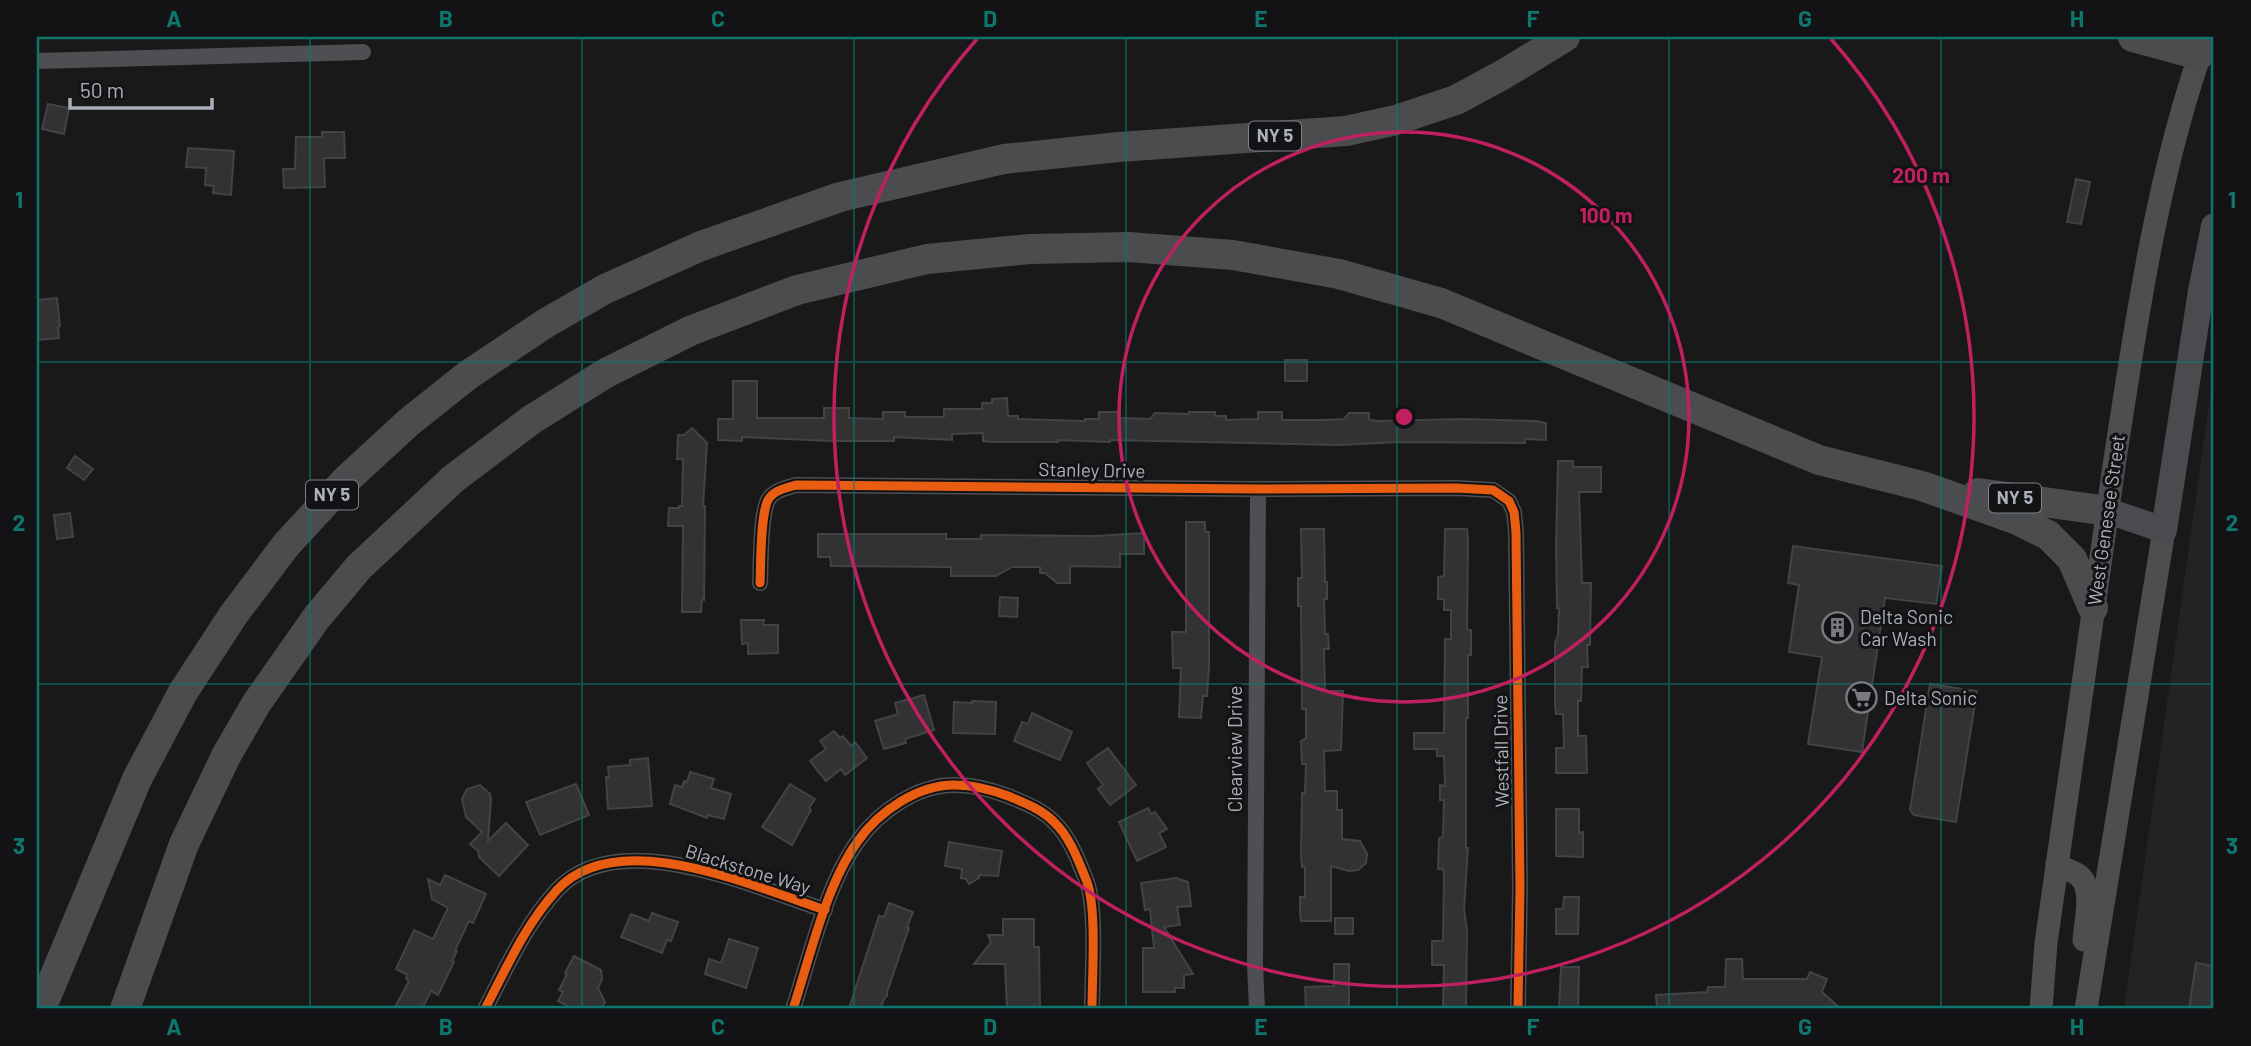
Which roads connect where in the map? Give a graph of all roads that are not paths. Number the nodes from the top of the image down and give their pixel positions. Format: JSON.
{"nodes":[{"id":1,"x":1565,"y":37,"type":"edge"},
{"id":2,"x":2133,"y":37,"type":"edge"},
{"id":3,"x":2206,"y":50,"type":"edge"},
{"id":4,"x":363,"y":52,"type":"dead end"},
{"id":5,"x":37,"y":61,"type":"edge"},
{"id":6,"x":2214,"y":226,"type":"edge"},
{"id":7,"x":1922,"y":486,"type":"junction"},
{"id":8,"x":1258,"y":489,"type":"junction"},
{"id":9,"x":1503,"y":496,"type":"joint"},
{"id":10,"x":2108,"y":511,"type":"junction"},
{"id":11,"x":2164,"y":530,"type":"junction"},
{"id":12,"x":760,"y":583,"type":"dead end"},
{"id":13,"x":2093,"y":608,"type":"junction"},
{"id":14,"x":2057,"y":865,"type":"junction"},
{"id":15,"x":825,"y":910,"type":"junction"},
{"id":16,"x":41,"y":1009,"type":"edge"},
{"id":17,"x":125,"y":1009,"type":"edge"},
{"id":18,"x":485,"y":1009,"type":"edge"},
{"id":19,"x":793,"y":1009,"type":"edge"},
{"id":20,"x":1092,"y":1009,"type":"edge"},
{"id":21,"x":1257,"y":1009,"type":"edge"},
{"id":22,"x":1518,"y":1009,"type":"edge"},
{"id":23,"x":2041,"y":1009,"type":"edge"},
{"id":24,"x":2084,"y":1009,"type":"edge"}],
"edges":[{"from":1,"to":16,"type":"highway","number":"NY 5"},
{"from":2,"to":3,"type":"highway"},
{"from":3,"to":10,"type":"main road","name":"West Genesee Street"},
{"from":4,"to":5,"type":"street"},
{"from":6,"to":11,"type":"main road"},
{"from":7,"to":10,"type":"highway","number":"NY 5"},
{"from":7,"to":13,"type":"highway"},
{"from":7,"to":17,"type":"highway","number":"NY 5"},
{"from":8,"to":9,"type":"street","name":"Stanley Drive"},
{"from":8,"to":12,"type":"street","name":"Stanley Drive"},
{"from":8,"to":21,"type":"street","name":"Clearview Drive"},
{"from":9,"to":22,"type":"street","name":"Westfall Drive"},
{"from":10,"to":11,"type":"main road","number":"NY 5"},
{"from":10,"to":13,"type":"main road","name":"West Genesee Street"},
{"from":11,"to":24,"type":"main road"},
{"from":13,"to":14,"type":"main road","name":"West Genesee Street"},
{"from":14,"to":23,"type":"main road","name":"West Genesee Street"},
{"from":14,"to":24,"type":"main road"},
{"from":15,"to":18,"type":"street","name":"Blackstone Way"},
{"from":15,"to":19,"type":"street"},
{"from":15,"to":20,"type":"street"}]}
